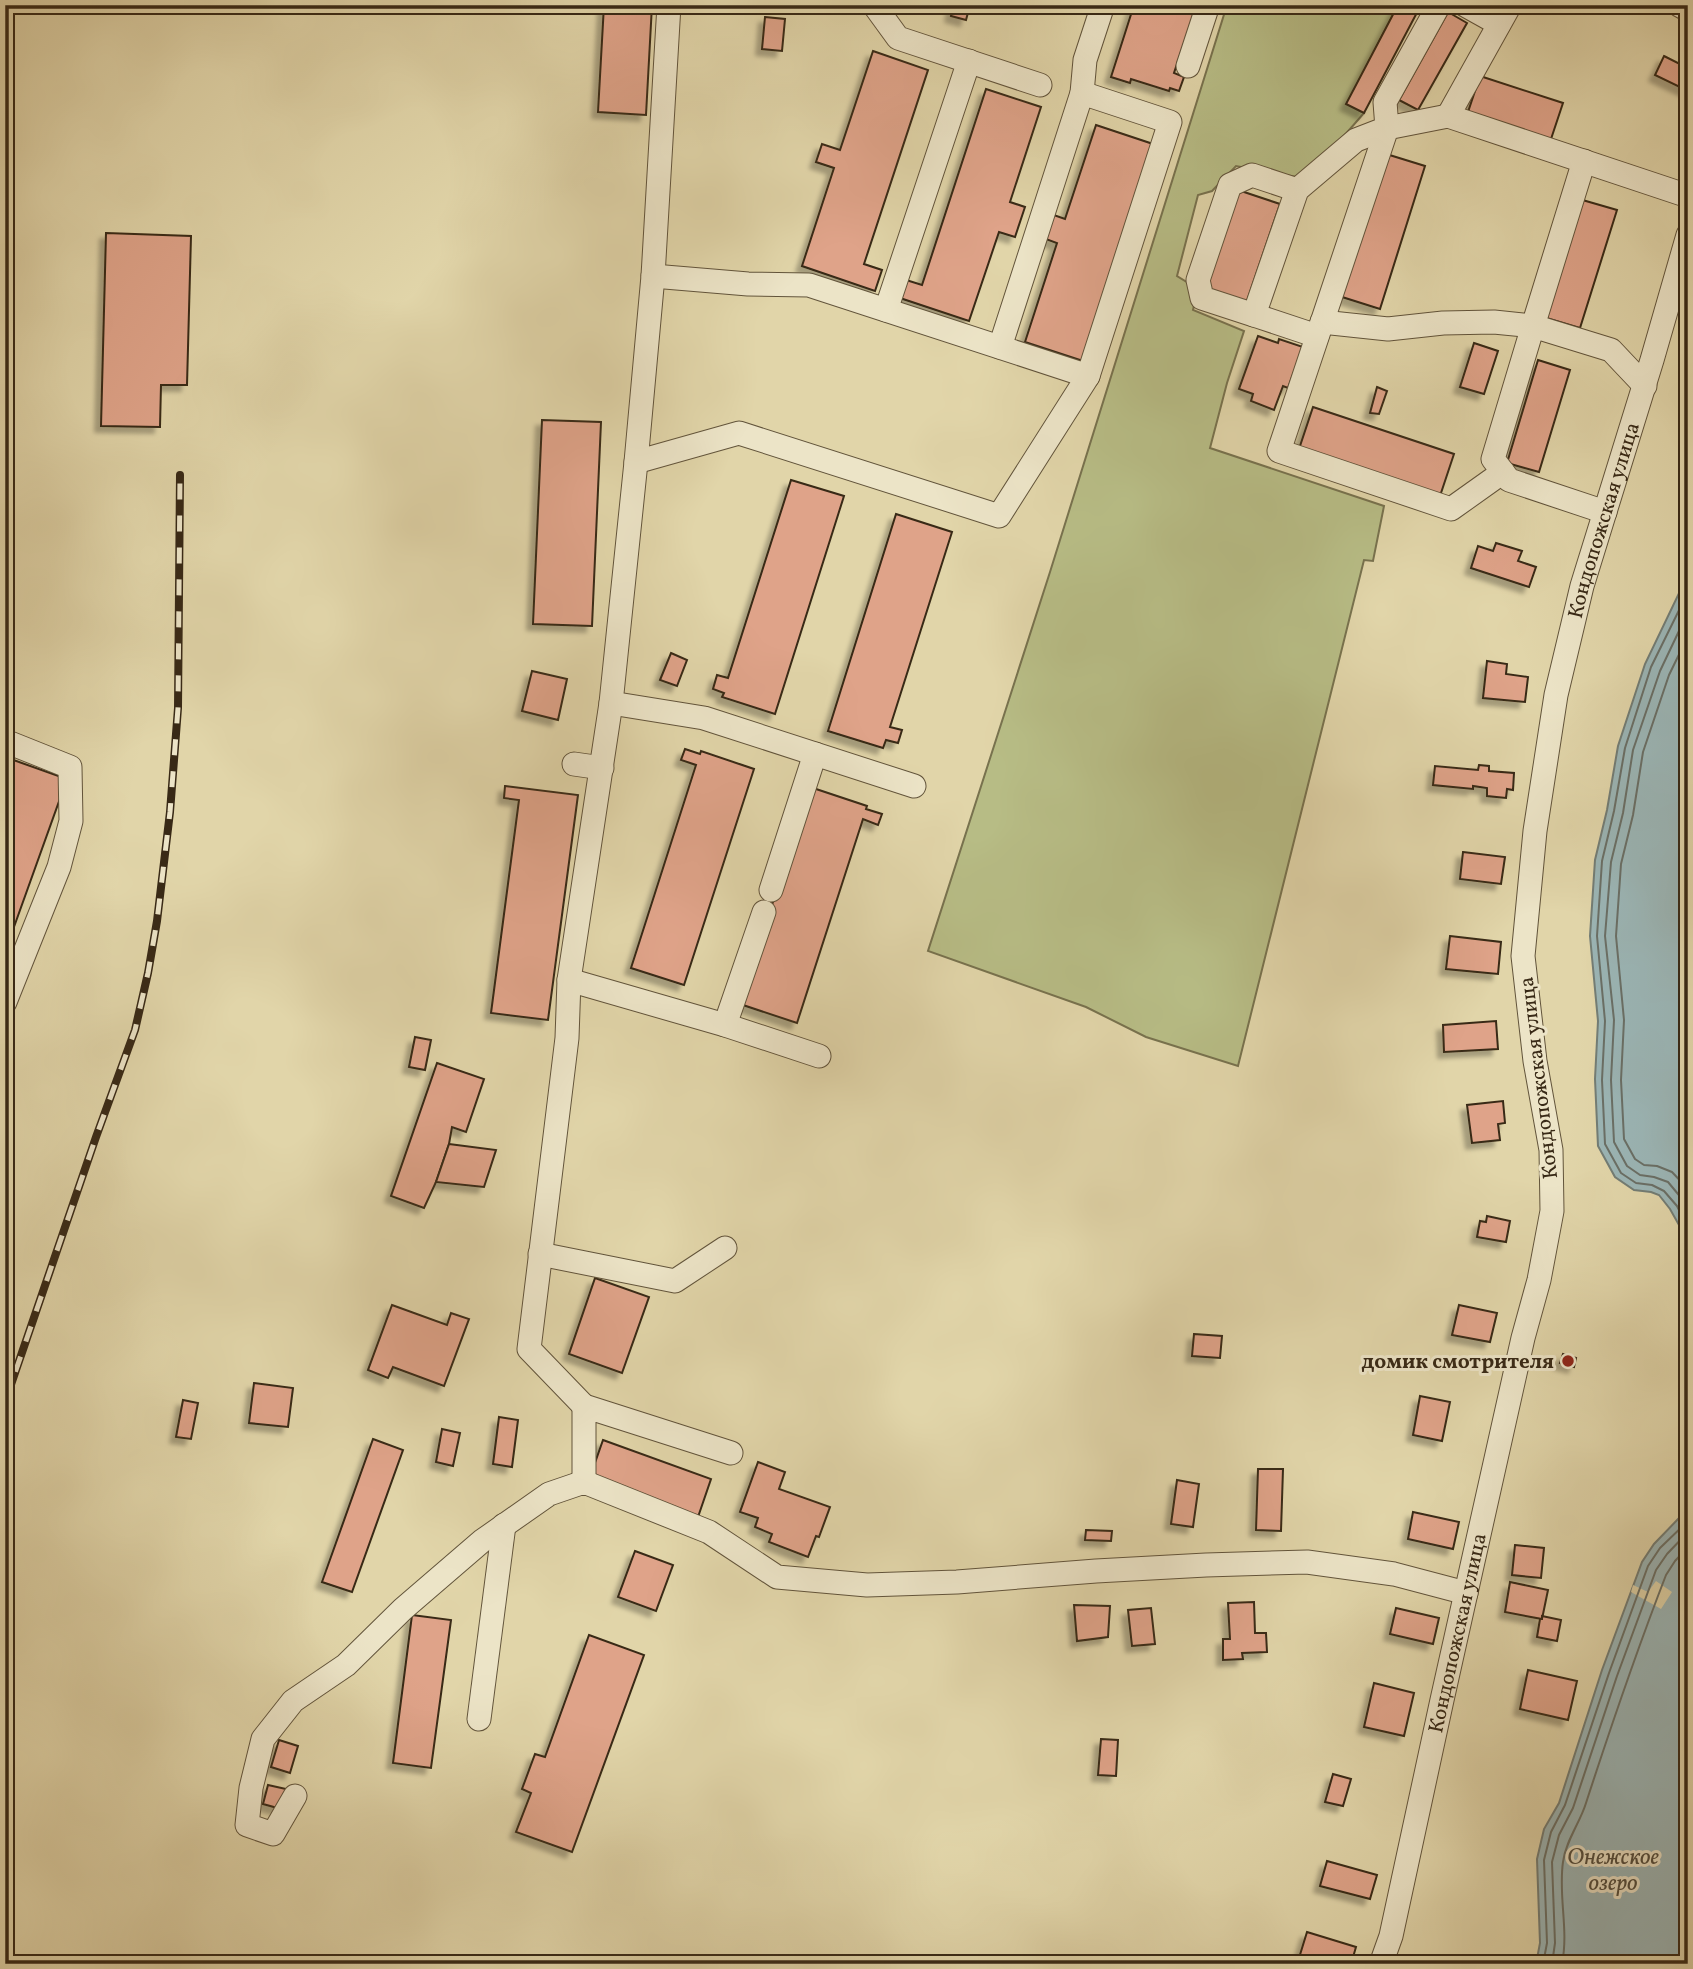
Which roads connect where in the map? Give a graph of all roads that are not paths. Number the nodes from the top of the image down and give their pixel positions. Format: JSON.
{"nodes":[{"id":1,"x":669,"y":5,"type":"edge"},
{"id":2,"x":874,"y":5,"type":"edge"},
{"id":3,"x":1103,"y":5,"type":"edge"},
{"id":4,"x":1208,"y":5,"type":"edge"},
{"id":5,"x":1439,"y":5,"type":"edge"},
{"id":6,"x":1465,"y":5,"type":"edge"},
{"id":7,"x":1679,"y":5,"type":"edge"},
{"id":8,"x":1688,"y":10,"type":"edge"},
{"id":9,"x":1505,"y":15,"type":"edge"},
{"id":10,"x":969,"y":61,"type":"junction"},
{"id":11,"x":1188,"y":66,"type":"dead end"},
{"id":12,"x":1040,"y":85,"type":"dead end"},
{"id":13,"x":1082,"y":93,"type":"junction"},
{"id":14,"x":1448,"y":116,"type":"junction"},
{"id":15,"x":1387,"y":128,"type":"junction"},
{"id":16,"x":1584,"y":161,"type":"junction"},
{"id":17,"x":1297,"y":190,"type":"junction"},
{"id":18,"x":1688,"y":196,"type":"edge"},
{"id":19,"x":1688,"y":235,"type":"edge"},
{"id":20,"x":653,"y":276,"type":"junction"},
{"id":21,"x":886,"y":310,"type":"junction"},
{"id":22,"x":1254,"y":315,"type":"junction"},
{"id":23,"x":1533,"y":326,"type":"junction"},
{"id":24,"x":1320,"y":329,"type":"junction"},
{"id":25,"x":1000,"y":347,"type":"junction"},
{"id":26,"x":1088,"y":376,"type":"junction"},
{"id":27,"x":1645,"y":386,"type":"junction"},
{"id":28,"x":636,"y":462,"type":"junction"},
{"id":29,"x":1503,"y":472,"type":"junction"},
{"id":30,"x":1605,"y":512,"type":"junction"},
{"id":31,"x":611,"y":703,"type":"junction"},
{"id":32,"x":5,"y":741,"type":"edge"},
{"id":33,"x":815,"y":754,"type":"junction"},
{"id":34,"x":574,"y":764,"type":"dead end"},
{"id":35,"x":602,"y":768,"type":"junction"},
{"id":36,"x":914,"y":786,"type":"dead end"},
{"id":37,"x":569,"y":980,"type":"junction"},
{"id":38,"x":5,"y":1002,"type":"edge"},
{"id":39,"x":725,"y":1025,"type":"junction"},
{"id":40,"x":819,"y":1056,"type":"dead end"},
{"id":41,"x":726,"y":1248,"type":"dead end"},
{"id":42,"x":540,"y":1254,"type":"junction"},
{"id":43,"x":584,"y":1406,"type":"junction"},
{"id":44,"x":731,"y":1453,"type":"dead end"},
{"id":45,"x":584,"y":1482,"type":"junction"},
{"id":46,"x":505,"y":1525,"type":"junction"},
{"id":47,"x":1466,"y":1593,"type":"junction"},
{"id":48,"x":479,"y":1719,"type":"dead end"},
{"id":49,"x":295,"y":1796,"type":"dead end"},
{"id":50,"x":1381,"y":1964,"type":"edge"}],
"edges":[{"from":1,"to":20,"type":"street"},
{"from":2,"to":10,"type":"street"},
{"from":3,"to":13,"type":"street"},
{"from":4,"to":11,"type":"street"},
{"from":5,"to":15,"type":"street"},
{"from":6,"to":9,"type":"street"},
{"from":7,"to":8,"type":"street"},
{"from":9,"to":14,"type":"street"},
{"from":10,"to":12,"type":"street"},
{"from":10,"to":21,"type":"street"},
{"from":13,"to":25,"type":"street"},
{"from":13,"to":26,"type":"street"},
{"from":14,"to":15,"type":"street"},
{"from":14,"to":16,"type":"street"},
{"from":15,"to":17,"type":"street"},
{"from":15,"to":24,"type":"street"},
{"from":16,"to":18,"type":"street"},
{"from":16,"to":23,"type":"street"},
{"from":17,"to":22,"type":"street"},
{"from":17,"to":22,"type":"street"},
{"from":19,"to":27,"type":"street","name":"Кондопожская улица"},
{"from":20,"to":21,"type":"street"},
{"from":20,"to":28,"type":"street"},
{"from":21,"to":25,"type":"street"},
{"from":22,"to":24,"type":"street"},
{"from":23,"to":24,"type":"street"},
{"from":23,"to":27,"type":"street"},
{"from":23,"to":29,"type":"street"},
{"from":24,"to":29,"type":"street"},
{"from":25,"to":26,"type":"street"},
{"from":26,"to":28,"type":"street"},
{"from":27,"to":30,"type":"street","name":"Кондопожская улица"},
{"from":28,"to":31,"type":"street"},
{"from":29,"to":30,"type":"street"},
{"from":30,"to":47,"type":"street","name":"Кондопожская улица"},
{"from":31,"to":33,"type":"street"},
{"from":31,"to":35,"type":"street"},
{"from":32,"to":38,"type":"street"},
{"from":33,"to":36,"type":"street"},
{"from":33,"to":39,"type":"street"},
{"from":34,"to":35,"type":"street"},
{"from":35,"to":37,"type":"street"},
{"from":37,"to":39,"type":"street"},
{"from":37,"to":42,"type":"street"},
{"from":39,"to":40,"type":"street"},
{"from":41,"to":42,"type":"street"},
{"from":42,"to":43,"type":"street"},
{"from":43,"to":44,"type":"street"},
{"from":43,"to":45,"type":"street"},
{"from":45,"to":46,"type":"street"},
{"from":45,"to":47,"type":"street"},
{"from":46,"to":48,"type":"street"},
{"from":46,"to":49,"type":"street"},
{"from":47,"to":50,"type":"street","name":"Кондопожская улица"}]}
